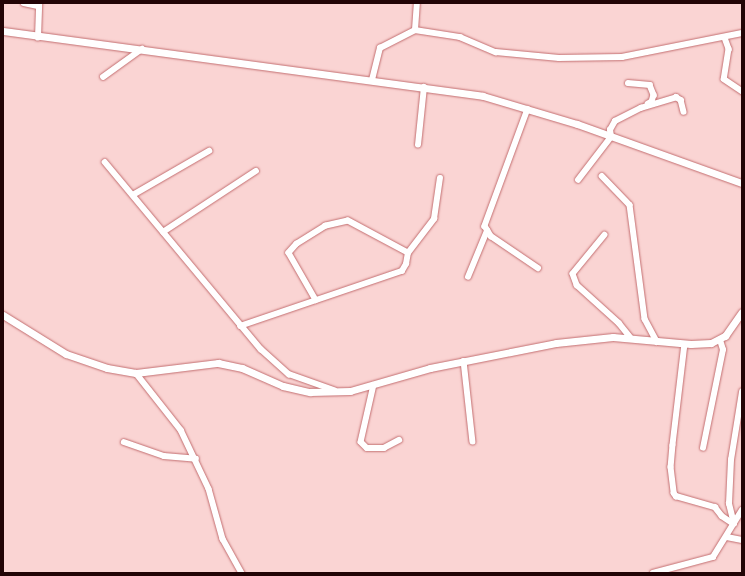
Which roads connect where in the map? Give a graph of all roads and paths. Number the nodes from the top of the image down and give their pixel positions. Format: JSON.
{"nodes":[{"id":1,"x":24,"y":3,"type":"edge"},
{"id":2,"x":417,"y":3,"type":"edge"},
{"id":3,"x":38,"y":4,"type":"edge"},
{"id":4,"x":415,"y":30,"type":"junction"},
{"id":5,"x":3,"y":31,"type":"edge"},
{"id":6,"x":742,"y":33,"type":"edge"},
{"id":7,"x":38,"y":38,"type":"junction"},
{"id":8,"x":725,"y":38,"type":"junction"},
{"id":9,"x":142,"y":49,"type":"junction"},
{"id":10,"x":103,"y":77,"type":"dead end"},
{"id":11,"x":372,"y":80,"type":"junction"},
{"id":12,"x":628,"y":83,"type":"dead end"},
{"id":13,"x":424,"y":87,"type":"junction"},
{"id":14,"x":742,"y":91,"type":"edge"},
{"id":15,"x":641,"y":108,"type":"junction"},
{"id":16,"x":528,"y":109,"type":"junction"},
{"id":17,"x":684,"y":112,"type":"dead end"},
{"id":18,"x":611,"y":137,"type":"junction"},
{"id":19,"x":418,"y":145,"type":"dead end"},
{"id":20,"x":209,"y":151,"type":"dead end"},
{"id":21,"x":105,"y":162,"type":"dead end"},
{"id":22,"x":256,"y":171,"type":"dead end"},
{"id":23,"x":602,"y":176,"type":"dead end"},
{"id":24,"x":440,"y":178,"type":"dead end"},
{"id":25,"x":578,"y":180,"type":"dead end"},
{"id":26,"x":742,"y":183,"type":"edge"},
{"id":27,"x":133,"y":195,"type":"junction"},
{"id":28,"x":487,"y":231,"type":"junction"},
{"id":29,"x":163,"y":232,"type":"junction"},
{"id":30,"x":605,"y":235,"type":"dead end"},
{"id":31,"x":408,"y":253,"type":"junction"},
{"id":32,"x":538,"y":268,"type":"dead end"},
{"id":33,"x":468,"y":277,"type":"dead end"},
{"id":34,"x":316,"y":300,"type":"junction"},
{"id":35,"x":742,"y":312,"type":"edge"},
{"id":36,"x":3,"y":314,"type":"edge"},
{"id":37,"x":240,"y":326,"type":"junction"},
{"id":38,"x":631,"y":338,"type":"junction"},
{"id":39,"x":720,"y":340,"type":"junction"},
{"id":40,"x":657,"y":342,"type":"junction"},
{"id":41,"x":685,"y":344,"type":"junction"},
{"id":42,"x":464,"y":361,"type":"junction"},
{"id":43,"x":136,"y":373,"type":"junction"},
{"id":44,"x":374,"y":385,"type":"junction"},
{"id":45,"x":336,"y":391,"type":"junction"},
{"id":46,"x":742,"y":392,"type":"edge"},
{"id":47,"x":399,"y":440,"type":"dead end"},
{"id":48,"x":124,"y":442,"type":"dead end"},
{"id":49,"x":474,"y":442,"type":"dead end"},
{"id":50,"x":703,"y":448,"type":"dead end"},
{"id":51,"x":196,"y":459,"type":"junction"},
{"id":52,"x":742,"y":510,"type":"edge"},
{"id":53,"x":734,"y":524,"type":"junction"},
{"id":54,"x":727,"y":537,"type":"junction"},
{"id":55,"x":742,"y":540,"type":"edge"},
{"id":56,"x":242,"y":573,"type":"edge"},
{"id":57,"x":654,"y":573,"type":"edge"}],
"edges":[{"from":1,"to":3,"type":"street"},
{"from":2,"to":4,"type":"street"},
{"from":3,"to":7,"type":"street"},
{"from":4,"to":8,"type":"street"},
{"from":4,"to":11,"type":"street"},
{"from":5,"to":7,"type":"street"},
{"from":6,"to":8,"type":"street"},
{"from":7,"to":9,"type":"street"},
{"from":8,"to":14,"type":"street"},
{"from":9,"to":10,"type":"street"},
{"from":9,"to":11,"type":"street"},
{"from":11,"to":13,"type":"street"},
{"from":12,"to":15,"type":"street"},
{"from":13,"to":16,"type":"street"},
{"from":13,"to":19,"type":"street"},
{"from":15,"to":17,"type":"street"},
{"from":15,"to":18,"type":"street"},
{"from":16,"to":18,"type":"street"},
{"from":16,"to":28,"type":"street"},
{"from":18,"to":25,"type":"street"},
{"from":18,"to":26,"type":"street"},
{"from":20,"to":27,"type":"street"},
{"from":21,"to":27,"type":"street"},
{"from":22,"to":29,"type":"street"},
{"from":23,"to":40,"type":"street"},
{"from":24,"to":31,"type":"street"},
{"from":27,"to":29,"type":"street"},
{"from":28,"to":32,"type":"street"},
{"from":28,"to":33,"type":"street"},
{"from":29,"to":37,"type":"street"},
{"from":30,"to":38,"type":"street"},
{"from":31,"to":34,"type":"street"},
{"from":31,"to":34,"type":"street"},
{"from":34,"to":37,"type":"street"},
{"from":35,"to":39,"type":"street"},
{"from":36,"to":43,"type":"street"},
{"from":37,"to":45,"type":"street"},
{"from":38,"to":40,"type":"street"},
{"from":38,"to":42,"type":"street"},
{"from":39,"to":41,"type":"street"},
{"from":39,"to":50,"type":"street"},
{"from":40,"to":41,"type":"street"},
{"from":41,"to":53,"type":"street"},
{"from":42,"to":44,"type":"street"},
{"from":42,"to":49,"type":"street"},
{"from":43,"to":45,"type":"street"},
{"from":43,"to":51,"type":"street"},
{"from":44,"to":45,"type":"street"},
{"from":44,"to":47,"type":"street"},
{"from":46,"to":53,"type":"street"},
{"from":48,"to":51,"type":"street"},
{"from":51,"to":56,"type":"street"},
{"from":52,"to":53,"type":"street"},
{"from":53,"to":54,"type":"street"},
{"from":54,"to":55,"type":"street"},
{"from":54,"to":57,"type":"street"}]}
